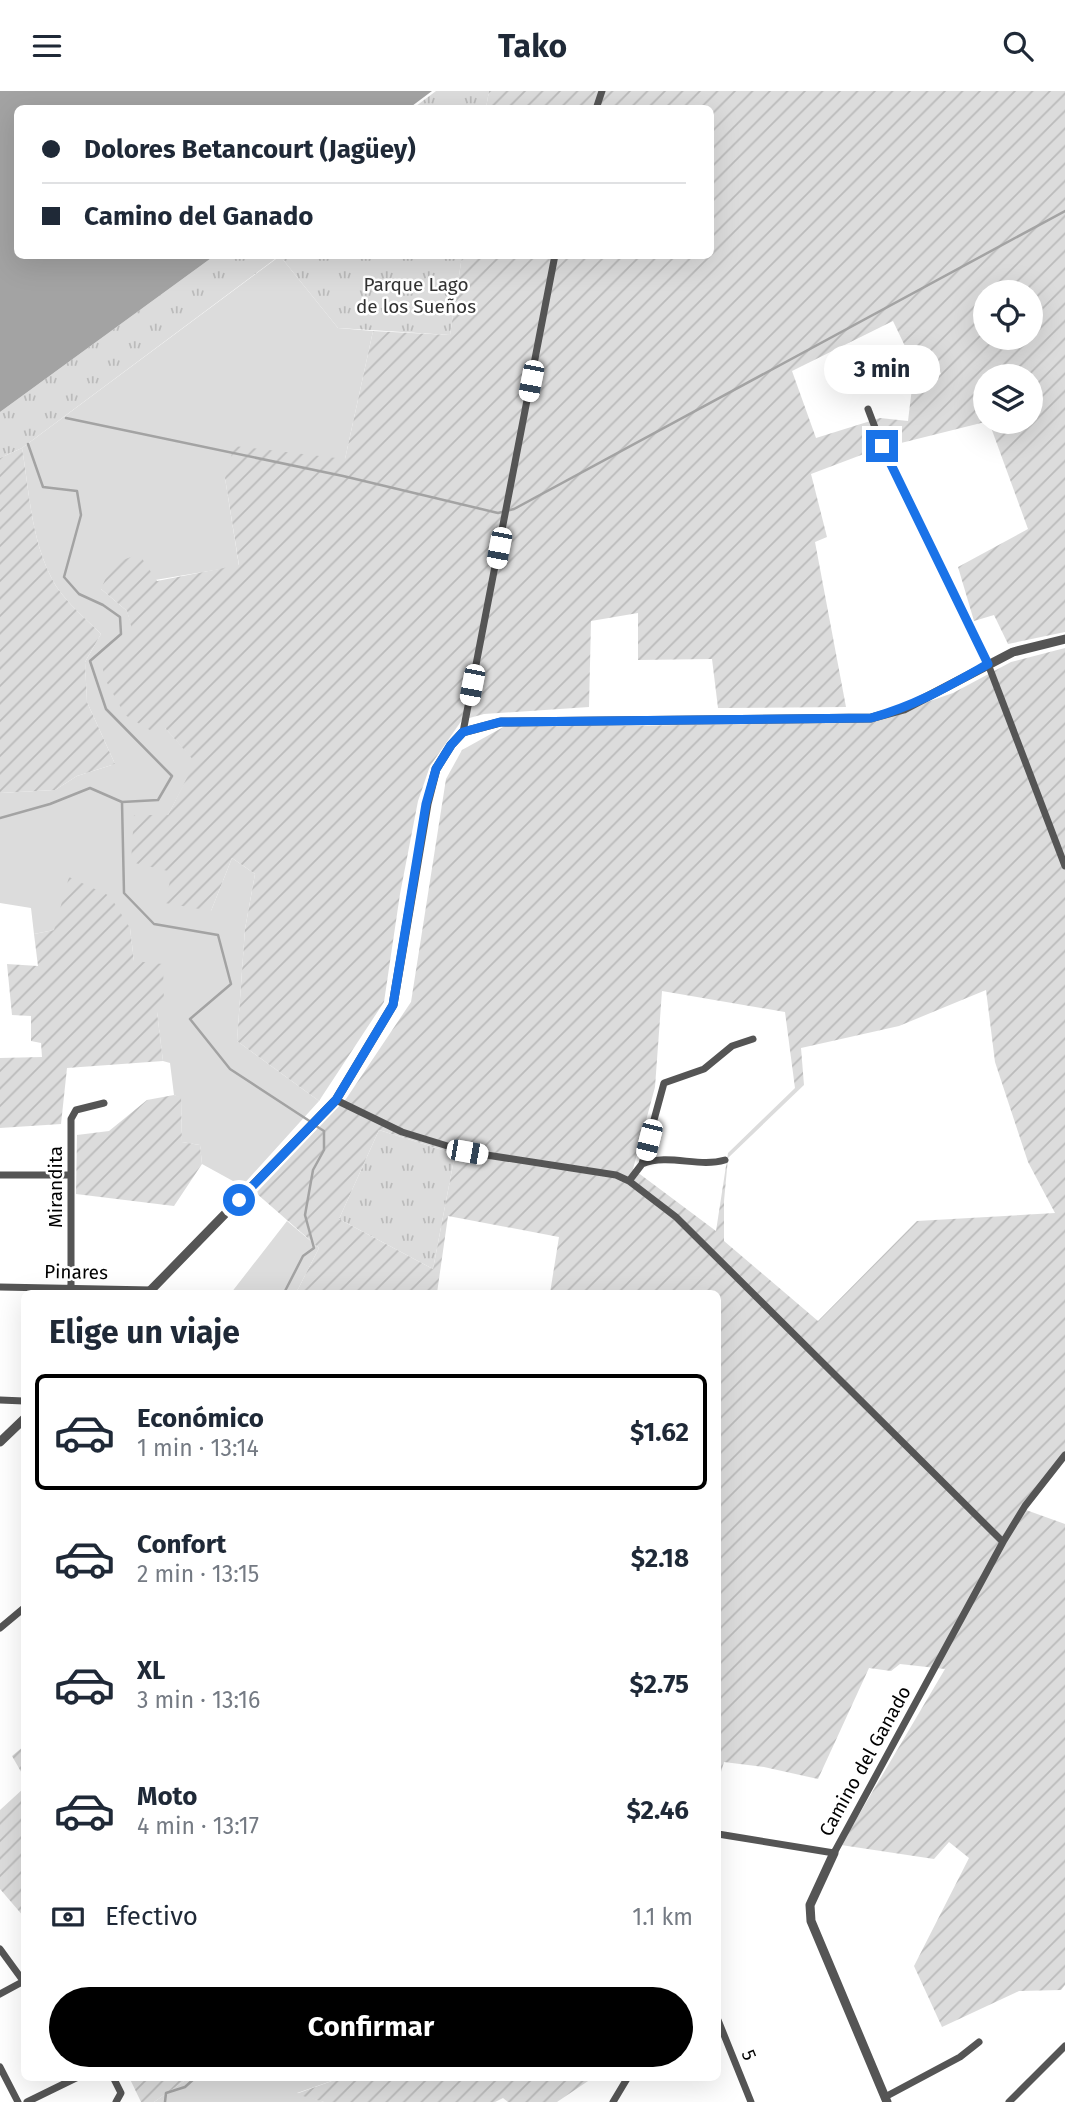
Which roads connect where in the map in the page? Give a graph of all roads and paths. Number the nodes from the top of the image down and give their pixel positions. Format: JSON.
{"nodes":[{"id":1,"x":554,"y":259,"type":"edge"},
{"id":2,"x":868,"y":409,"type":"dead end"},
{"id":3,"x":1065,"y":639,"type":"edge"},
{"id":4,"x":988,"y":664,"type":"junction"},
{"id":5,"x":463,"y":732,"type":"junction"},
{"id":6,"x":1065,"y":866,"type":"edge"},
{"id":7,"x":753,"y":1039,"type":"dead end"},
{"id":8,"x":336,"y":1100,"type":"junction"},
{"id":9,"x":104,"y":1103,"type":"dead end"},
{"id":10,"x":725,"y":1160,"type":"dead end"},
{"id":11,"x":642,"y":1164,"type":"junction"},
{"id":12,"x":0,"y":1175,"type":"edge"},
{"id":13,"x":71,"y":1175,"type":"junction"},
{"id":14,"x":629,"y":1181,"type":"junction"},
{"id":15,"x":0,"y":1287,"type":"edge"},
{"id":16,"x":71,"y":1290,"type":"edge"},
{"id":17,"x":151,"y":1290,"type":"edge"},
{"id":18,"x":0,"y":1400,"type":"edge"},
{"id":19,"x":21,"y":1401,"type":"edge"},
{"id":20,"x":21,"y":1422,"type":"edge"},
{"id":21,"x":0,"y":1442,"type":"edge"},
{"id":22,"x":1065,"y":1455,"type":"edge"},
{"id":23,"x":1003,"y":1542,"type":"junction"},
{"id":24,"x":21,"y":1610,"type":"edge"},
{"id":25,"x":0,"y":1628,"type":"edge"},
{"id":26,"x":721,"y":1834,"type":"edge"},
{"id":27,"x":834,"y":1853,"type":"junction"},
{"id":28,"x":0,"y":1949,"type":"edge"},
{"id":29,"x":21,"y":1977,"type":"edge"},
{"id":30,"x":21,"y":1983,"type":"edge"},
{"id":31,"x":0,"y":1994,"type":"edge"},
{"id":32,"x":721,"y":2027,"type":"edge"},
{"id":33,"x":979,"y":2042,"type":"dead end"},
{"id":34,"x":1065,"y":2046,"type":"edge"},
{"id":35,"x":0,"y":2067,"type":"edge"},
{"id":36,"x":70,"y":2081,"type":"edge"},
{"id":37,"x":115,"y":2081,"type":"edge"},
{"id":38,"x":626,"y":2081,"type":"edge"},
{"id":39,"x":886,"y":2100,"type":"edge"},
{"id":40,"x":18,"y":2102,"type":"edge"},
{"id":41,"x":27,"y":2102,"type":"edge"},
{"id":42,"x":116,"y":2102,"type":"edge"},
{"id":43,"x":613,"y":2102,"type":"edge"},
{"id":44,"x":751,"y":2102,"type":"edge"},
{"id":45,"x":1009,"y":2102,"type":"edge"}],
"edges":[{"from":1,"to":5,"type":"street"},
{"from":2,"to":4,"type":"street"},
{"from":3,"to":4,"type":"street"},
{"from":4,"to":5,"type":"street"},
{"from":4,"to":6,"type":"street"},
{"from":5,"to":8,"type":"street"},
{"from":7,"to":11,"type":"street"},
{"from":8,"to":14,"type":"street"},
{"from":8,"to":17,"type":"street"},
{"from":9,"to":13,"type":"street","name":"Mirandita"},
{"from":10,"to":11,"type":"street"},
{"from":11,"to":14,"type":"street"},
{"from":12,"to":13,"type":"street"},
{"from":13,"to":16,"type":"street","name":"Mirandita"},
{"from":14,"to":23,"type":"street"},
{"from":15,"to":16,"type":"street","name":"Pinares"},
{"from":18,"to":19,"type":"street"},
{"from":20,"to":21,"type":"street"},
{"from":22,"to":23,"type":"street","name":"Camino del Ganado"},
{"from":23,"to":27,"type":"street","name":"Camino del Ganado"},
{"from":24,"to":25,"type":"street"},
{"from":26,"to":27,"type":"street"},
{"from":27,"to":39,"type":"street","name":"Camino del Ganado"},
{"from":28,"to":29,"type":"street"},
{"from":30,"to":31,"type":"street"},
{"from":32,"to":44,"type":"street","name":"5"},
{"from":33,"to":39,"type":"street"},
{"from":34,"to":45,"type":"street"},
{"from":35,"to":40,"type":"street"},
{"from":36,"to":41,"type":"street"},
{"from":37,"to":42,"type":"street"},
{"from":38,"to":43,"type":"street"}]}
